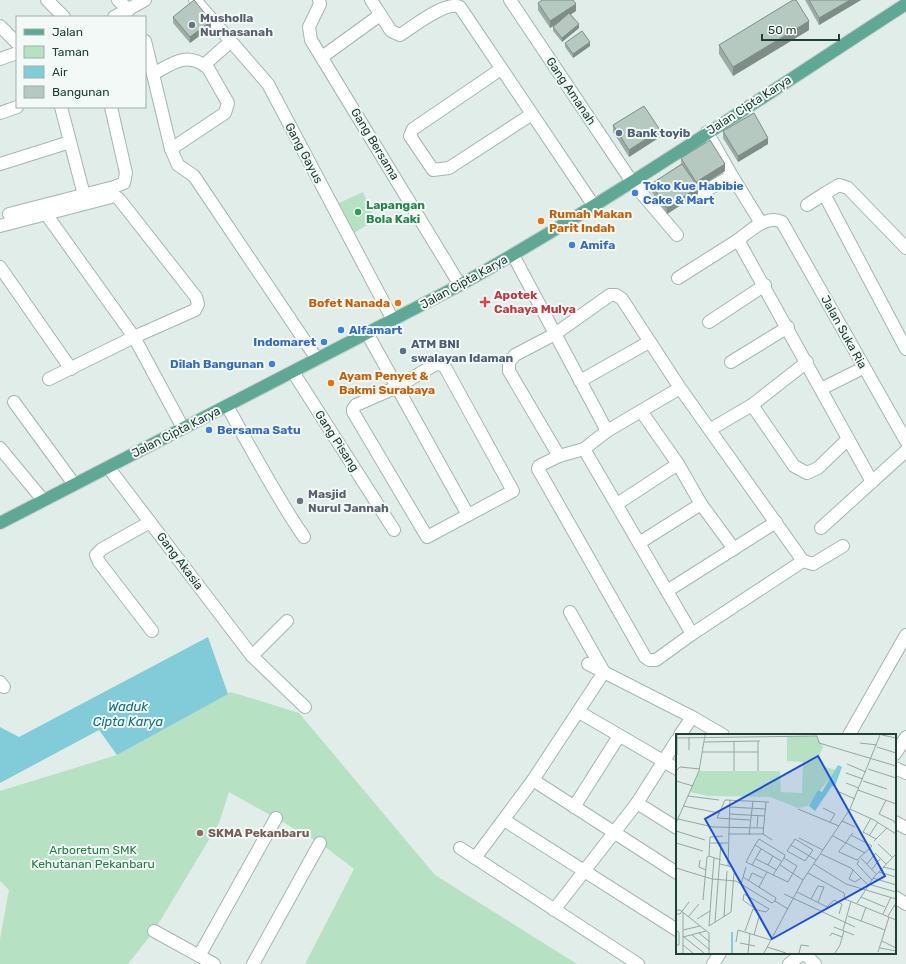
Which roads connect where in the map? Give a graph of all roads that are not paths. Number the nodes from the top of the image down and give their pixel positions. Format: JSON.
{"nodes":[{"id":1,"x":47,"y":0,"type":"edge"},
{"id":2,"x":118,"y":0,"type":"edge"},
{"id":3,"x":196,"y":0,"type":"edge"},
{"id":4,"x":319,"y":0,"type":"edge"},
{"id":5,"x":371,"y":0,"type":"edge"},
{"id":6,"x":510,"y":0,"type":"edge"},
{"id":7,"x":906,"y":4,"type":"edge"},
{"id":8,"x":434,"y":5,"type":"edge"},
{"id":9,"x":137,"y":8,"type":"edge"},
{"id":10,"x":380,"y":15,"type":"junction"},
{"id":11,"x":63,"y":16,"type":"edge"},
{"id":12,"x":117,"y":16,"type":"edge"},
{"id":13,"x":0,"y":26,"type":"edge"},
{"id":14,"x":16,"y":42,"type":"edge"},
{"id":15,"x":230,"y":42,"type":"junction"},
{"id":16,"x":146,"y":45,"type":"edge"},
{"id":17,"x":16,"y":53,"type":"edge"},
{"id":18,"x":322,"y":57,"type":"junction"},
{"id":19,"x":0,"y":58,"type":"edge"},
{"id":20,"x":204,"y":65,"type":"junction"},
{"id":21,"x":501,"y":69,"type":"junction"},
{"id":22,"x":153,"y":74,"type":"junction"},
{"id":23,"x":16,"y":107,"type":"edge"},
{"id":24,"x":61,"y":108,"type":"edge"},
{"id":25,"x":111,"y":108,"type":"edge"},
{"id":26,"x":0,"y":113,"type":"edge"},
{"id":27,"x":532,"y":114,"type":"junction"},
{"id":28,"x":708,"y":132,"type":"junction"},
{"id":29,"x":70,"y":142,"type":"junction"},
{"id":30,"x":171,"y":149,"type":"junction"},
{"id":31,"x":0,"y":164,"type":"edge"},
{"id":32,"x":732,"y":176,"type":"junction"},
{"id":33,"x":632,"y":182,"type":"junction"},
{"id":34,"x":824,"y":194,"type":"junction"},
{"id":35,"x":84,"y":195,"type":"junction"},
{"id":36,"x":698,"y":195,"type":"edge"},
{"id":37,"x":807,"y":205,"type":"dead end"},
{"id":38,"x":594,"y":206,"type":"junction"},
{"id":39,"x":9,"y":214,"type":"dead end"},
{"id":40,"x":46,"y":214,"type":"junction"},
{"id":41,"x":761,"y":223,"type":"junction"},
{"id":42,"x":0,"y":226,"type":"edge"},
{"id":43,"x":677,"y":235,"type":"dead end"},
{"id":44,"x":738,"y":240,"type":"junction"},
{"id":45,"x":906,"y":248,"type":"edge"},
{"id":46,"x":513,"y":256,"type":"junction"},
{"id":47,"x":0,"y":267,"type":"edge"},
{"id":48,"x":678,"y":278,"type":"dead end"},
{"id":49,"x":460,"y":286,"type":"junction"},
{"id":50,"x":765,"y":286,"type":"junction"},
{"id":51,"x":393,"y":320,"type":"junction"},
{"id":52,"x":709,"y":322,"type":"dead end"},
{"id":53,"x":788,"y":327,"type":"junction"},
{"id":54,"x":367,"y":333,"type":"junction"},
{"id":55,"x":555,"y":334,"type":"junction"},
{"id":56,"x":134,"y":337,"type":"junction"},
{"id":57,"x":649,"y":342,"type":"junction"},
{"id":58,"x":906,"y":349,"type":"edge"},
{"id":59,"x":317,"y":359,"type":"junction"},
{"id":60,"x":731,"y":362,"type":"dead end"},
{"id":61,"x":807,"y":362,"type":"junction"},
{"id":62,"x":71,"y":369,"type":"junction"},
{"id":63,"x":857,"y":371,"type":"dead end"},
{"id":64,"x":293,"y":372,"type":"junction"},
{"id":65,"x":50,"y":379,"type":"dead end"},
{"id":66,"x":580,"y":381,"type":"junction"},
{"id":67,"x":397,"y":387,"type":"junction"},
{"id":68,"x":680,"y":388,"type":"junction"},
{"id":69,"x":821,"y":389,"type":"junction"},
{"id":70,"x":14,"y":402,"type":"dead end"},
{"id":71,"x":752,"y":405,"type":"junction"},
{"id":72,"x":227,"y":406,"type":"junction"},
{"id":73,"x":641,"y":411,"type":"junction"},
{"id":74,"x":183,"y":428,"type":"junction"},
{"id":75,"x":711,"y":429,"type":"junction"},
{"id":76,"x":607,"y":431,"type":"junction"},
{"id":77,"x":848,"y":438,"type":"junction"},
{"id":78,"x":906,"y":441,"type":"edge"},
{"id":79,"x":0,"y":448,"type":"edge"},
{"id":80,"x":584,"y":448,"type":"junction"},
{"id":81,"x":906,"y":451,"type":"edge"},
{"id":82,"x":559,"y":456,"type":"junction"},
{"id":83,"x":678,"y":464,"type":"junction"},
{"id":84,"x":108,"y":467,"type":"junction"},
{"id":85,"x":872,"y":482,"type":"junction"},
{"id":86,"x":74,"y":484,"type":"junction"},
{"id":87,"x":43,"y":500,"type":"junction"},
{"id":88,"x":617,"y":504,"type":"junction"},
{"id":89,"x":701,"y":504,"type":"junction"},
{"id":90,"x":468,"y":515,"type":"junction"},
{"id":91,"x":150,"y":522,"type":"junction"},
{"id":92,"x":776,"y":522,"type":"junction"},
{"id":93,"x":0,"y":523,"type":"edge"},
{"id":94,"x":821,"y":528,"type":"dead end"},
{"id":95,"x":394,"y":530,"type":"dead end"},
{"id":96,"x":304,"y":537,"type":"dead end"},
{"id":97,"x":639,"y":543,"type":"junction"},
{"id":98,"x":844,"y":546,"type":"dead end"},
{"id":99,"x":734,"y":549,"type":"junction"},
{"id":100,"x":803,"y":561,"type":"junction"},
{"id":101,"x":667,"y":590,"type":"junction"},
{"id":102,"x":570,"y":612,"type":"dead end"},
{"id":103,"x":287,"y":621,"type":"dead end"},
{"id":104,"x":152,"y":630,"type":"dead end"},
{"id":105,"x":692,"y":634,"type":"junction"},
{"id":106,"x":906,"y":635,"type":"edge"},
{"id":107,"x":252,"y":656,"type":"junction"},
{"id":108,"x":588,"y":664,"type":"dead end"},
{"id":109,"x":604,"y":672,"type":"junction"},
{"id":110,"x":305,"y":707,"type":"dead end"},
{"id":111,"x":579,"y":712,"type":"junction"},
{"id":112,"x":692,"y":717,"type":"junction"},
{"id":113,"x":681,"y":734,"type":"edge"},
{"id":114,"x":721,"y":734,"type":"edge"},
{"id":115,"x":850,"y":734,"type":"edge"},
{"id":116,"x":619,"y":736,"type":"junction"},
{"id":117,"x":906,"y":737,"type":"edge"},
{"id":118,"x":676,"y":742,"type":"edge"},
{"id":119,"x":896,"y":752,"type":"edge"},
{"id":120,"x":664,"y":761,"type":"junction"},
{"id":121,"x":676,"y":768,"type":"edge"},
{"id":122,"x":896,"y":768,"type":"edge"},
{"id":123,"x":906,"y":773,"type":"edge"},
{"id":124,"x":533,"y":780,"type":"junction"},
{"id":125,"x":637,"y":803,"type":"junction"},
{"id":126,"x":574,"y":806,"type":"junction"},
{"id":127,"x":276,"y":818,"type":"dead end"},
{"id":128,"x":504,"y":820,"type":"junction"},
{"id":129,"x":896,"y":823,"type":"edge"},
{"id":130,"x":676,"y":827,"type":"edge"},
{"id":131,"x":906,"y":828,"type":"edge"},
{"id":132,"x":614,"y":833,"type":"junction"},
{"id":133,"x":320,"y":843,"type":"dead end"},
{"id":134,"x":460,"y":848,"type":"dead end"},
{"id":135,"x":475,"y":858,"type":"junction"},
{"id":136,"x":584,"y":871,"type":"junction"},
{"id":137,"x":676,"y":872,"type":"edge"},
{"id":138,"x":896,"y":898,"type":"edge"},
{"id":139,"x":906,"y":904,"type":"edge"},
{"id":140,"x":554,"y":910,"type":"junction"},
{"id":141,"x":676,"y":929,"type":"edge"},
{"id":142,"x":154,"y":931,"type":"dead end"},
{"id":143,"x":803,"y":954,"type":"edge"},
{"id":144,"x":805,"y":954,"type":"edge"},
{"id":145,"x":199,"y":956,"type":"junction"},
{"id":146,"x":214,"y":964,"type":"edge"},
{"id":147,"x":253,"y":964,"type":"edge"},
{"id":148,"x":638,"y":964,"type":"edge"},
{"id":149,"x":789,"y":964,"type":"edge"},
{"id":150,"x":815,"y":964,"type":"edge"}],
"edges":[{"from":1,"to":11,"type":"street"},
{"from":2,"to":9,"type":"street"},
{"from":3,"to":15,"type":"street","name":"Gang Gayus"},
{"from":4,"to":18,"type":"street","name":"Gang Bersama"},
{"from":5,"to":10,"type":"street"},
{"from":6,"to":33,"type":"street","name":"Gang Amanah"},
{"from":7,"to":28,"type":"main road","name":"Jalan Cipta Karya"},
{"from":8,"to":10,"type":"street"},
{"from":8,"to":21,"type":"street"},
{"from":9,"to":12,"type":"street"},
{"from":10,"to":18,"type":"street"},
{"from":13,"to":14,"type":"street"},
{"from":15,"to":20,"type":"street"},
{"from":15,"to":51,"type":"street","name":"Gang Gayus"},
{"from":16,"to":22,"type":"street"},
{"from":17,"to":19,"type":"street"},
{"from":18,"to":49,"type":"street","name":"Gang Bersama"},
{"from":20,"to":22,"type":"street"},
{"from":20,"to":30,"type":"street"},
{"from":21,"to":27,"type":"street"},
{"from":21,"to":27,"type":"street"},
{"from":22,"to":30,"type":"street"},
{"from":23,"to":26,"type":"street"},
{"from":24,"to":29,"type":"street"},
{"from":25,"to":35,"type":"street"},
{"from":27,"to":38,"type":"street"},
{"from":28,"to":32,"type":"street"},
{"from":28,"to":33,"type":"main road","name":"Jalan Cipta Karya"},
{"from":29,"to":31,"type":"street"},
{"from":29,"to":35,"type":"street"},
{"from":30,"to":59,"type":"street"},
{"from":32,"to":36,"type":"street"},
{"from":32,"to":41,"type":"street"},
{"from":33,"to":38,"type":"main road","name":"Jalan Cipta Karya"},
{"from":33,"to":43,"type":"street","name":"Gang Amanah"},
{"from":34,"to":37,"type":"street"},
{"from":34,"to":45,"type":"street"},
{"from":34,"to":58,"type":"street"},
{"from":35,"to":39,"type":"street"},
{"from":38,"to":46,"type":"main road","name":"Jalan Cipta Karya"},
{"from":40,"to":42,"type":"street"},
{"from":40,"to":56,"type":"street"},
{"from":40,"to":56,"type":"street"},
{"from":41,"to":44,"type":"street"},
{"from":41,"to":78,"type":"street","name":"Jalan Suka Ria"},
{"from":44,"to":48,"type":"street"},
{"from":44,"to":50,"type":"street"},
{"from":46,"to":49,"type":"main road","name":"Jalan Cipta Karya"},
{"from":46,"to":55,"type":"street"},
{"from":47,"to":62,"type":"street"},
{"from":49,"to":51,"type":"main road","name":"Jalan Cipta Karya"},
{"from":50,"to":52,"type":"street"},
{"from":50,"to":53,"type":"street"},
{"from":51,"to":54,"type":"main road","name":"Jalan Cipta Karya"},
{"from":53,"to":60,"type":"street"},
{"from":53,"to":61,"type":"street"},
{"from":54,"to":59,"type":"main road","name":"Jalan Cipta Karya"},
{"from":54,"to":67,"type":"street"},
{"from":55,"to":57,"type":"street"},
{"from":55,"to":66,"type":"street"},
{"from":55,"to":82,"type":"street"},
{"from":56,"to":62,"type":"street"},
{"from":56,"to":74,"type":"street"},
{"from":57,"to":66,"type":"street"},
{"from":57,"to":68,"type":"street"},
{"from":59,"to":64,"type":"main road","name":"Jalan Cipta Karya"},
{"from":61,"to":69,"type":"street"},
{"from":61,"to":71,"type":"street"},
{"from":62,"to":65,"type":"street"},
{"from":63,"to":69,"type":"street"},
{"from":64,"to":72,"type":"main road","name":"Jalan Cipta Karya"},
{"from":64,"to":95,"type":"street","name":"Gang Pisang"},
{"from":66,"to":76,"type":"street"},
{"from":67,"to":90,"type":"street"},
{"from":67,"to":90,"type":"street"},
{"from":67,"to":90,"type":"street"},
{"from":68,"to":73,"type":"street"},
{"from":68,"to":75,"type":"street"},
{"from":69,"to":77,"type":"street"},
{"from":70,"to":86,"type":"street"},
{"from":71,"to":75,"type":"street"},
{"from":71,"to":77,"type":"street"},
{"from":72,"to":74,"type":"main road","name":"Jalan Cipta Karya"},
{"from":72,"to":96,"type":"street"},
{"from":73,"to":76,"type":"street"},
{"from":73,"to":83,"type":"street"},
{"from":74,"to":84,"type":"main road","name":"Jalan Cipta Karya"},
{"from":75,"to":92,"type":"street"},
{"from":76,"to":80,"type":"street"},
{"from":77,"to":85,"type":"street"},
{"from":79,"to":87,"type":"street"},
{"from":80,"to":82,"type":"street"},
{"from":80,"to":88,"type":"street"},
{"from":81,"to":85,"type":"street"},
{"from":82,"to":105,"type":"street"},
{"from":83,"to":88,"type":"street"},
{"from":83,"to":89,"type":"street"},
{"from":84,"to":86,"type":"main road","name":"Jalan Cipta Karya"},
{"from":84,"to":91,"type":"street","name":"Gang Akasia"},
{"from":85,"to":94,"type":"street"},
{"from":86,"to":87,"type":"main road","name":"Jalan Cipta Karya"},
{"from":87,"to":93,"type":"main road","name":"Jalan Cipta Karya"},
{"from":88,"to":97,"type":"street"},
{"from":89,"to":97,"type":"street"},
{"from":89,"to":99,"type":"street"},
{"from":91,"to":104,"type":"street"},
{"from":91,"to":107,"type":"street","name":"Gang Akasia"},
{"from":92,"to":99,"type":"street"},
{"from":92,"to":100,"type":"street"},
{"from":97,"to":101,"type":"street"},
{"from":98,"to":100,"type":"street"},
{"from":99,"to":101,"type":"street"},
{"from":100,"to":105,"type":"street"},
{"from":101,"to":105,"type":"street"},
{"from":102,"to":109,"type":"street"},
{"from":103,"to":107,"type":"street"},
{"from":106,"to":115,"type":"street"},
{"from":107,"to":110,"type":"street","name":"Gang Akasia"},
{"from":108,"to":109,"type":"street"},
{"from":109,"to":111,"type":"street"},
{"from":109,"to":112,"type":"street"},
{"from":111,"to":116,"type":"street"},
{"from":111,"to":124,"type":"street"},
{"from":112,"to":113,"type":"street"},
{"from":112,"to":114,"type":"street"},
{"from":116,"to":120,"type":"street"},
{"from":116,"to":126,"type":"street"},
{"from":117,"to":119,"type":"street"},
{"from":118,"to":120,"type":"street"},
{"from":120,"to":121,"type":"street"},
{"from":120,"to":125,"type":"street"},
{"from":122,"to":123,"type":"street"},
{"from":124,"to":126,"type":"street"},
{"from":124,"to":128,"type":"street"},
{"from":125,"to":130,"type":"street"},
{"from":125,"to":132,"type":"street"},
{"from":126,"to":132,"type":"street"},
{"from":127,"to":145,"type":"street"},
{"from":128,"to":135,"type":"street"},
{"from":128,"to":136,"type":"street"},
{"from":129,"to":131,"type":"street"},
{"from":132,"to":136,"type":"street"},
{"from":132,"to":137,"type":"street"},
{"from":133,"to":147,"type":"street"},
{"from":134,"to":135,"type":"street"},
{"from":135,"to":140,"type":"street"},
{"from":136,"to":140,"type":"street"},
{"from":136,"to":141,"type":"street"},
{"from":138,"to":139,"type":"street"},
{"from":140,"to":148,"type":"street"},
{"from":142,"to":145,"type":"street"},
{"from":143,"to":149,"type":"street"},
{"from":144,"to":150,"type":"street"},
{"from":145,"to":146,"type":"street"}]}
